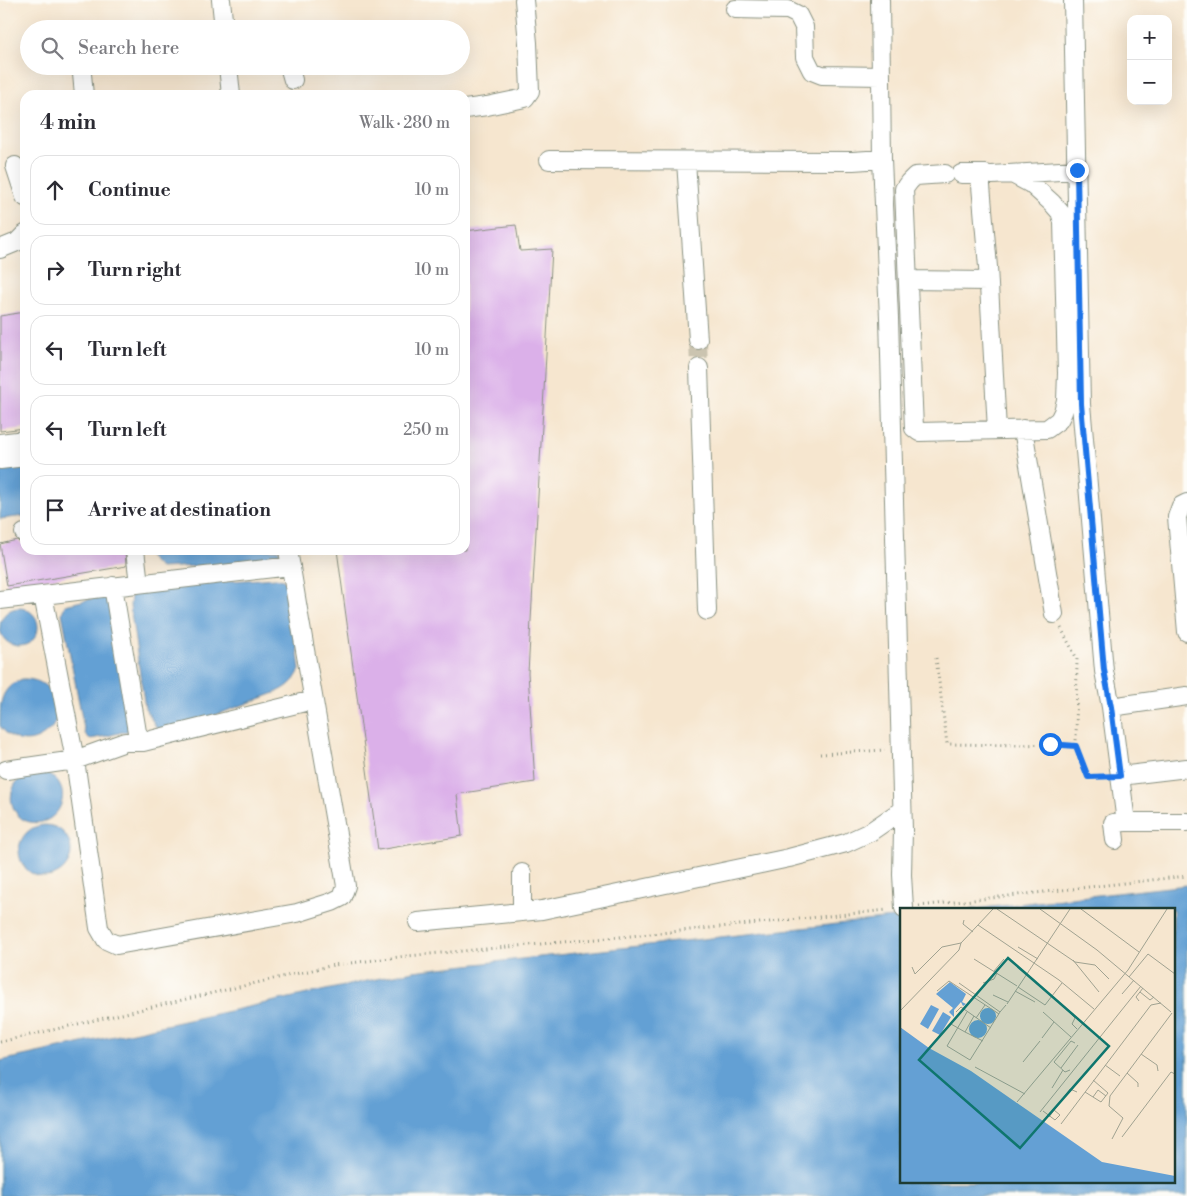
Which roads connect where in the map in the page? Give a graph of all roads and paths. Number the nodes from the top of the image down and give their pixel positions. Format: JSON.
{"nodes":[{"id":1,"x":221,"y":0,"type":"edge"},
{"id":2,"x":524,"y":0,"type":"edge"},
{"id":3,"x":880,"y":0,"type":"edge"},
{"id":4,"x":1073,"y":0,"type":"edge"},
{"id":5,"x":735,"y":9,"type":"dead end"},
{"id":6,"x":223,"y":20,"type":"edge"},
{"id":7,"x":82,"y":75,"type":"edge"},
{"id":8,"x":229,"y":75,"type":"edge"},
{"id":9,"x":881,"y":76,"type":"junction"},
{"id":10,"x":84,"y":90,"type":"edge"},
{"id":11,"x":231,"y":90,"type":"edge"},
{"id":12,"x":470,"y":108,"type":"edge"},
{"id":13,"x":882,"y":159,"type":"junction"},
{"id":14,"x":549,"y":160,"type":"dead end"},
{"id":15,"x":686,"y":160,"type":"junction"},
{"id":16,"x":13,"y":167,"type":"edge"},
{"id":17,"x":1077,"y":170,"type":"junction"},
{"id":18,"x":986,"y":174,"type":"junction"},
{"id":19,"x":1012,"y":174,"type":"junction"},
{"id":20,"x":20,"y":184,"type":"edge"},
{"id":21,"x":20,"y":239,"type":"edge"},
{"id":22,"x":0,"y":249,"type":"edge"},
{"id":23,"x":908,"y":280,"type":"junction"},
{"id":24,"x":988,"y":281,"type":"junction"},
{"id":25,"x":698,"y":340,"type":"tunnel mouth"},
{"id":26,"x":699,"y":368,"type":"tunnel mouth"},
{"id":27,"x":1023,"y":429,"type":"junction"},
{"id":28,"x":997,"y":430,"type":"junction"},
{"id":29,"x":20,"y":441,"type":"edge"},
{"id":30,"x":0,"y":443,"type":"edge"},
{"id":31,"x":20,"y":458,"type":"edge"},
{"id":32,"x":0,"y":460,"type":"edge"},
{"id":33,"x":1187,"y":503,"type":"edge"},
{"id":34,"x":136,"y":555,"type":"edge"},
{"id":35,"x":290,"y":558,"type":"edge"},
{"id":36,"x":139,"y":584,"type":"junction"},
{"id":37,"x":113,"y":586,"type":"junction"},
{"id":38,"x":43,"y":595,"type":"junction"},
{"id":39,"x":0,"y":600,"type":"edge"},
{"id":40,"x":1186,"y":609,"type":"edge"},
{"id":41,"x":707,"y":611,"type":"dead end"},
{"id":42,"x":1054,"y":614,"type":"joint"},
{"id":43,"x":1187,"y":632,"type":"edge"},
{"id":44,"x":936,"y":658,"type":"dead end"},
{"id":45,"x":1187,"y":696,"type":"edge"},
{"id":46,"x":313,"y":700,"type":"junction"},
{"id":47,"x":1111,"y":707,"type":"junction"},
{"id":48,"x":143,"y":742,"type":"junction"},
{"id":49,"x":1076,"y":746,"type":"junction"},
{"id":50,"x":901,"y":750,"type":"junction"},
{"id":51,"x":820,"y":754,"type":"dead end"},
{"id":52,"x":74,"y":760,"type":"junction"},
{"id":53,"x":1187,"y":768,"type":"edge"},
{"id":54,"x":6,"y":770,"type":"dead end"},
{"id":55,"x":1120,"y":776,"type":"junction"},
{"id":56,"x":902,"y":810,"type":"junction"},
{"id":57,"x":1126,"y":822,"type":"junction"},
{"id":58,"x":1187,"y":822,"type":"edge"},
{"id":59,"x":1115,"y":840,"type":"dead end"},
{"id":60,"x":522,"y":873,"type":"dead end"},
{"id":61,"x":1187,"y":876,"type":"edge"},
{"id":62,"x":903,"y":903,"type":"junction"},
{"id":63,"x":522,"y":912,"type":"junction"},
{"id":64,"x":418,"y":922,"type":"dead end"},
{"id":65,"x":0,"y":1042,"type":"edge"}],
"edges":[{"from":1,"to":6,"type":"street"},
{"from":2,"to":12,"type":"street"},
{"from":3,"to":9,"type":"street"},
{"from":4,"to":17,"type":"street"},
{"from":5,"to":9,"type":"street"},
{"from":7,"to":10,"type":"street"},
{"from":8,"to":11,"type":"street"},
{"from":9,"to":13,"type":"street"},
{"from":13,"to":15,"type":"street"},
{"from":13,"to":50,"type":"street"},
{"from":14,"to":15,"type":"street"},
{"from":15,"to":25,"type":"street"},
{"from":16,"to":20,"type":"street"},
{"from":17,"to":19,"type":"street"},
{"from":17,"to":47,"type":"street"},
{"from":18,"to":19,"type":"street"},
{"from":18,"to":23,"type":"street"},
{"from":18,"to":24,"type":"street"},
{"from":19,"to":27,"type":"street"},
{"from":21,"to":22,"type":"street"},
{"from":23,"to":24,"type":"street"},
{"from":23,"to":28,"type":"street"},
{"from":24,"to":28,"type":"street"},
{"from":26,"to":41,"type":"street"},
{"from":27,"to":28,"type":"street"},
{"from":27,"to":42,"type":"street"},
{"from":29,"to":30,"type":"street"},
{"from":31,"to":32,"type":"street"},
{"from":33,"to":40,"type":"street"},
{"from":34,"to":36,"type":"street"},
{"from":35,"to":36,"type":"street"},
{"from":35,"to":46,"type":"street"},
{"from":36,"to":37,"type":"street"},
{"from":37,"to":38,"type":"street"},
{"from":37,"to":48,"type":"street"},
{"from":38,"to":39,"type":"street"},
{"from":38,"to":52,"type":"street"},
{"from":40,"to":43,"type":"street"},
{"from":42,"to":49,"type":"path"},
{"from":44,"to":49,"type":"path"},
{"from":45,"to":47,"type":"street"},
{"from":46,"to":48,"type":"street"},
{"from":46,"to":52,"type":"street"},
{"from":47,"to":55,"type":"street"},
{"from":48,"to":52,"type":"street"},
{"from":49,"to":55,"type":"path"},
{"from":50,"to":51,"type":"path"},
{"from":50,"to":56,"type":"street"},
{"from":52,"to":54,"type":"street"},
{"from":53,"to":55,"type":"street"},
{"from":55,"to":57,"type":"street"},
{"from":56,"to":62,"type":"street"},
{"from":56,"to":63,"type":"street"},
{"from":57,"to":58,"type":"street"},
{"from":57,"to":59,"type":"street"},
{"from":60,"to":63,"type":"street"},
{"from":61,"to":62,"type":"path"},
{"from":62,"to":65,"type":"path"},
{"from":63,"to":64,"type":"street"}]}
